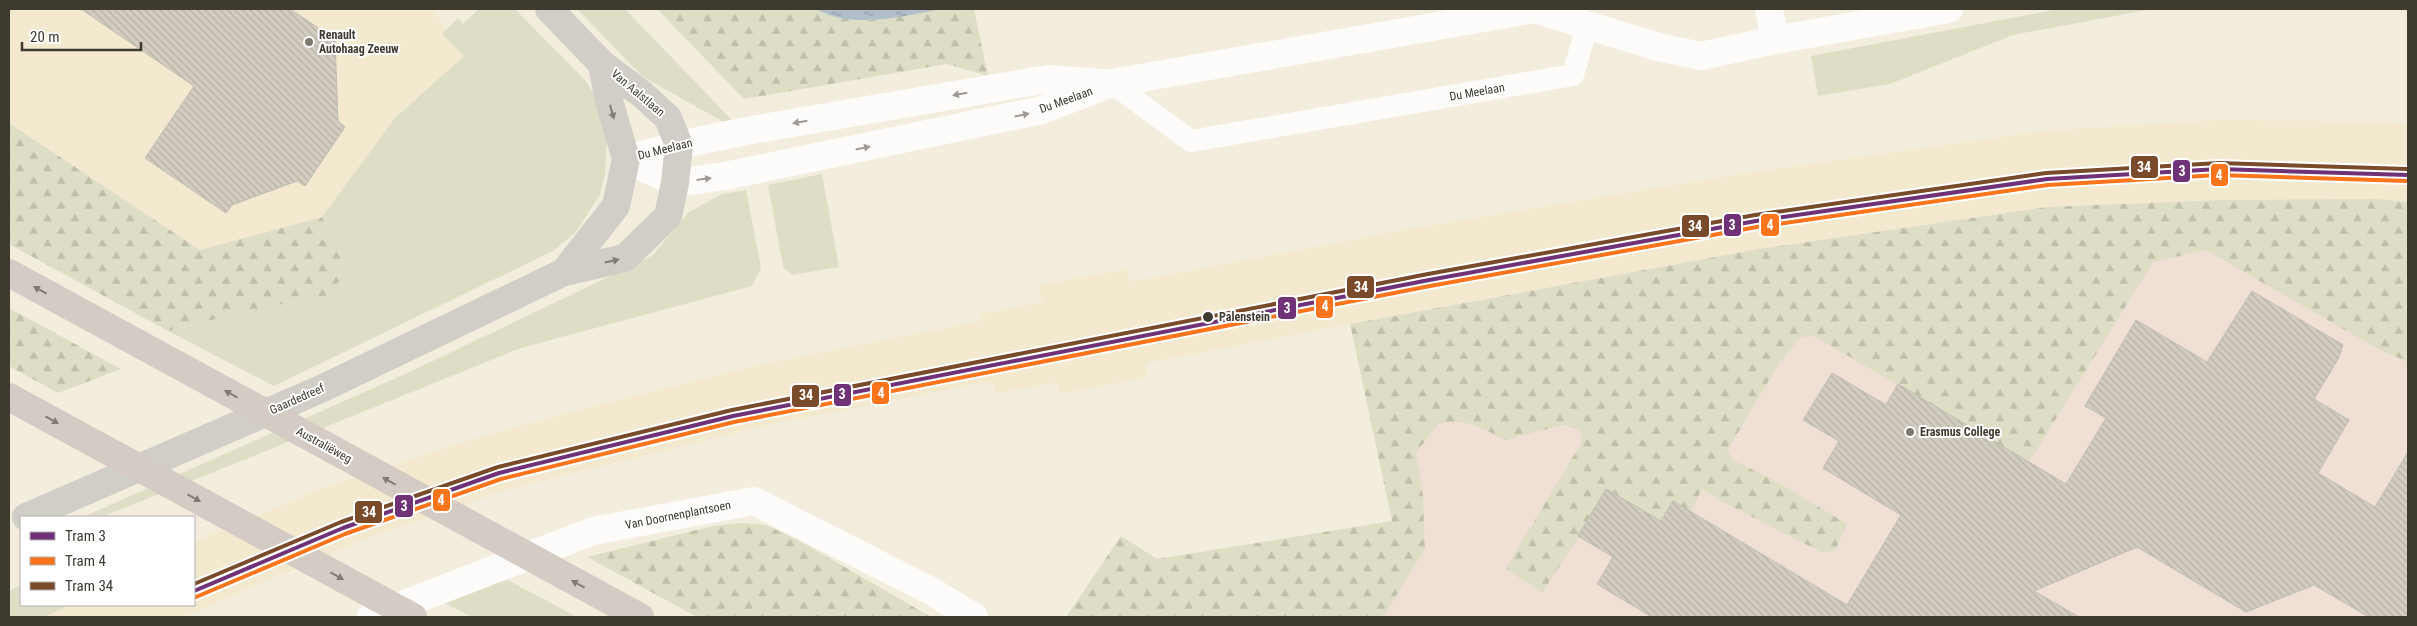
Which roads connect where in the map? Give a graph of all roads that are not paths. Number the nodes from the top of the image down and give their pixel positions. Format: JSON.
{"nodes":[{"id":1,"x":549,"y":9,"type":"edge"},
{"id":2,"x":1769,"y":9,"type":"edge"},
{"id":3,"x":1949,"y":9,"type":"edge"},
{"id":4,"x":1587,"y":26,"type":"junction"},
{"id":5,"x":1775,"y":40,"type":"junction"},
{"id":6,"x":602,"y":64,"type":"junction"},
{"id":7,"x":1112,"y":83,"type":"junction"},
{"id":8,"x":679,"y":145,"type":"junction"},
{"id":9,"x":626,"y":159,"type":"junction"},
{"id":10,"x":675,"y":183,"type":"junction"},
{"id":11,"x":564,"y":272,"type":"junction"},
{"id":12,"x":9,"y":273,"type":"edge"},
{"id":13,"x":9,"y":397,"type":"edge"},
{"id":14,"x":28,"y":516,"type":"edge"},
{"id":15,"x":630,"y":612,"type":"edge"},
{"id":16,"x":371,"y":617,"type":"edge"},
{"id":17,"x":413,"y":617,"type":"edge"},
{"id":18,"x":974,"y":617,"type":"edge"}],
"edges":[{"from":1,"to":6,"type":"street","name":"Van Aalstlaan"},
{"from":2,"to":5,"type":"street"},
{"from":3,"to":5,"type":"street","name":"Du Meelaan"},
{"from":4,"to":5,"type":"street","name":"Du Meelaan"},
{"from":4,"to":7,"type":"street","name":"Du Meelaan"},
{"from":4,"to":7,"type":"lane","name":"Du Meelaan"},
{"from":6,"to":8,"type":"street","name":"Van Aalstlaan"},
{"from":6,"to":9,"type":"street","name":"Van Aalstlaan","one_way":true},
{"from":7,"to":8,"type":"street","name":"Du Meelaan","one_way":true},
{"from":10,"to":7,"type":"street","name":"Du Meelaan","one_way":true},
{"from":8,"to":9,"type":"street","name":"Du Meelaan"},
{"from":8,"to":10,"type":"street","name":"Van Aalstlaan"},
{"from":9,"to":10,"type":"street","name":"Du Meelaan"},
{"from":9,"to":11,"type":"street","name":"Gaardedreef"},
{"from":11,"to":10,"type":"street","name":"Gaardedreef","one_way":true},
{"from":11,"to":14,"type":"street","name":"Gaardedreef"},
{"from":15,"to":12,"type":"main road","name":"Australiëweg","one_way":true},
{"from":13,"to":17,"type":"main road","one_way":true},
{"from":16,"to":18,"type":"street","name":"Van Doornenplantsoen"}]}
